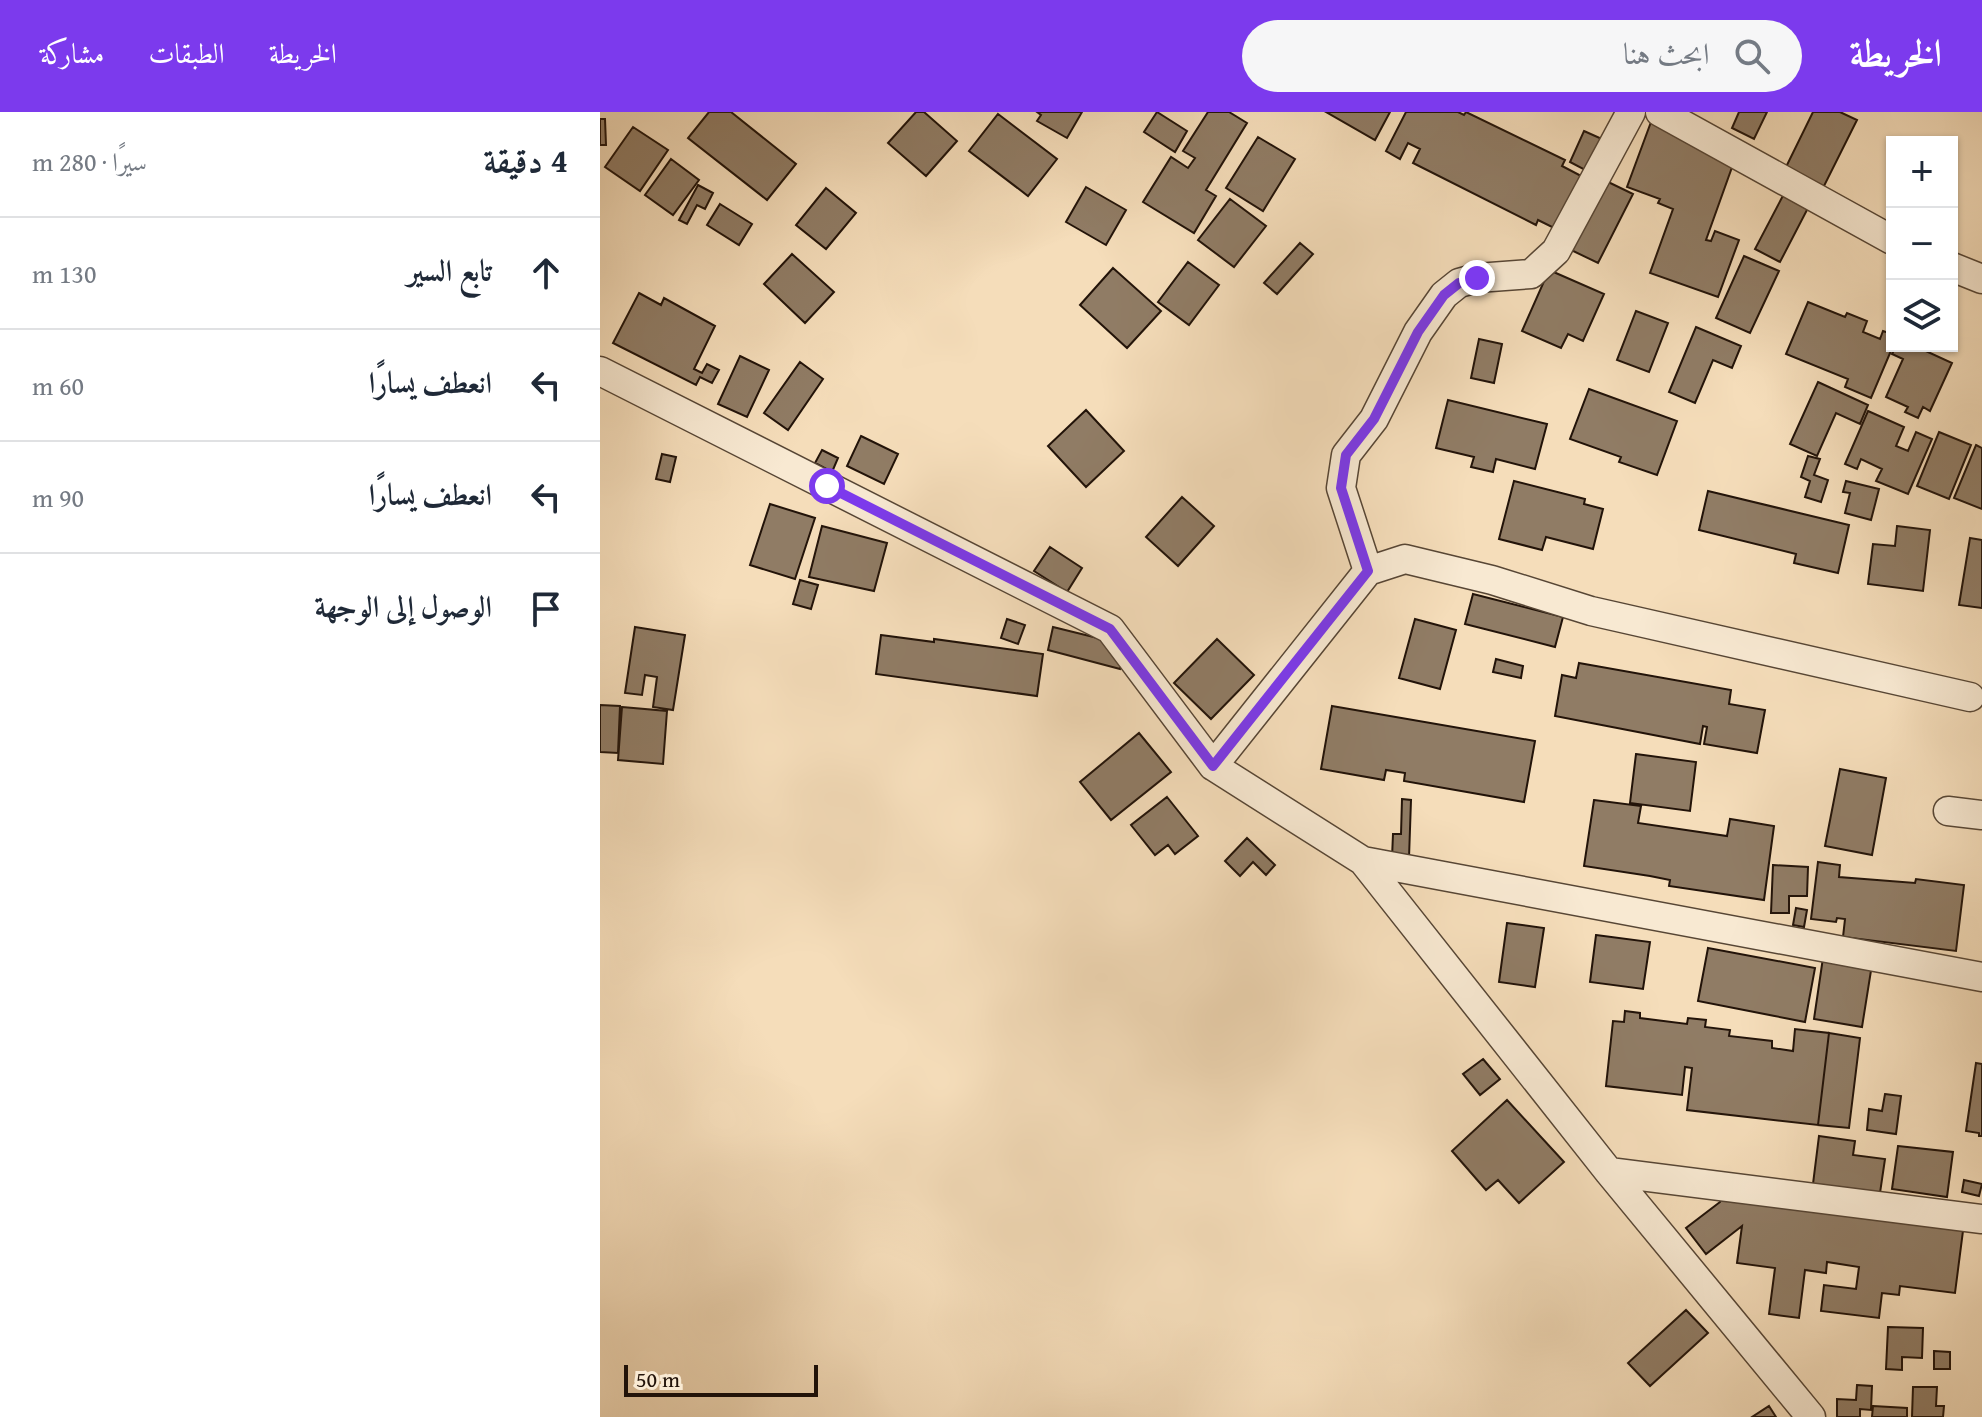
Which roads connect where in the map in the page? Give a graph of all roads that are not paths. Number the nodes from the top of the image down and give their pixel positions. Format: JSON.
{"nodes":[{"id":1,"x":1631,"y":112,"type":"edge"},
{"id":2,"x":1660,"y":112,"type":"edge"},
{"id":3,"x":1886,"y":237,"type":"edge"},
{"id":4,"x":1958,"y":269,"type":"edge"},
{"id":5,"x":1982,"y":279,"type":"edge"},
{"id":6,"x":600,"y":371,"type":"edge"},
{"id":7,"x":1368,"y":571,"type":"junction"},
{"id":8,"x":1970,"y":697,"type":"dead end"},
{"id":9,"x":1213,"y":766,"type":"junction"},
{"id":10,"x":1948,"y":811,"type":"dead end"},
{"id":11,"x":1982,"y":815,"type":"edge"},
{"id":12,"x":1363,"y":861,"type":"junction"},
{"id":13,"x":1982,"y":977,"type":"edge"},
{"id":14,"x":1609,"y":1172,"type":"junction"},
{"id":15,"x":1982,"y":1219,"type":"edge"},
{"id":16,"x":1811,"y":1417,"type":"edge"}],
"edges":[{"from":1,"to":7,"type":"street"},
{"from":2,"to":3,"type":"street"},
{"from":4,"to":5,"type":"street"},
{"from":6,"to":9,"type":"street"},
{"from":7,"to":8,"type":"street"},
{"from":7,"to":9,"type":"street"},
{"from":9,"to":12,"type":"street"},
{"from":10,"to":11,"type":"street"},
{"from":12,"to":13,"type":"street"},
{"from":12,"to":14,"type":"street"},
{"from":14,"to":15,"type":"street"},
{"from":14,"to":16,"type":"street"}]}
